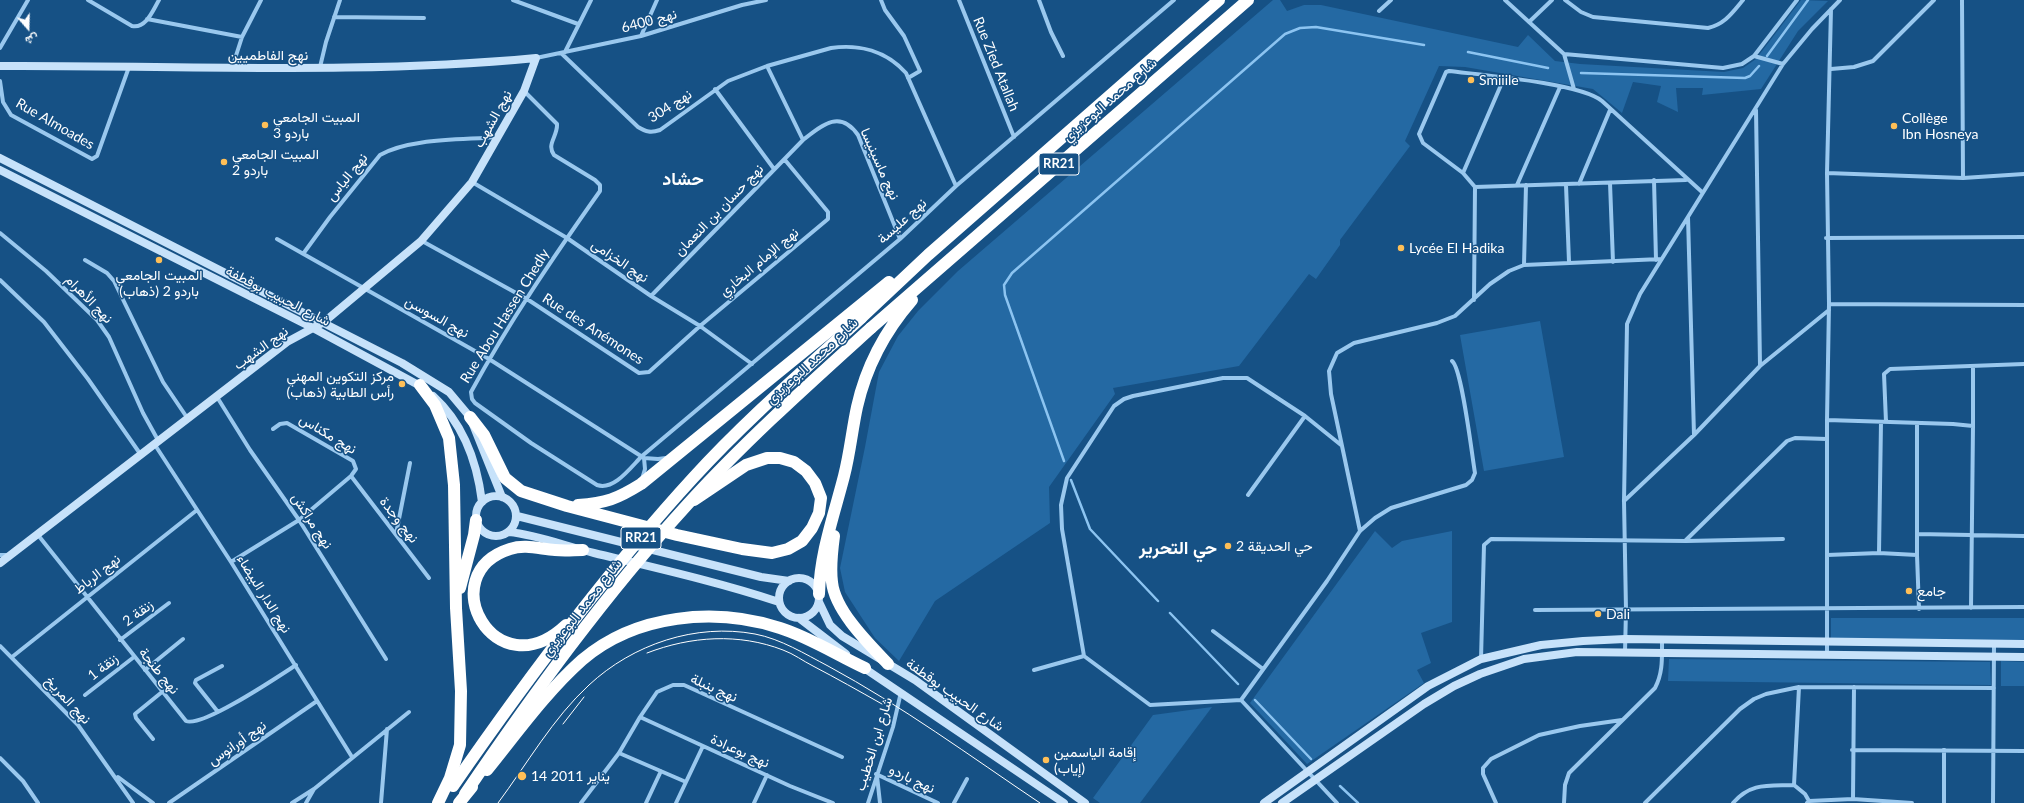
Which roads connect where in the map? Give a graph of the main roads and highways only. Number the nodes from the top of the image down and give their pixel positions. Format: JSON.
{"nodes":[{"id":1,"x":1218,"y":0,"type":"edge"},
{"id":2,"x":1248,"y":0,"type":"edge"},
{"id":3,"x":928,"y":255,"type":"junction"},
{"id":4,"x":938,"y":270,"type":"junction"},
{"id":5,"x":420,"y":385,"type":"road end"},
{"id":6,"x":470,"y":417,"type":"road end"},
{"id":7,"x":838,"y":497,"type":"junction"},
{"id":8,"x":686,"y":505,"type":"junction"},
{"id":9,"x":567,"y":506,"type":"junction"},
{"id":10,"x":476,"y":520,"type":"road end"},
{"id":11,"x":583,"y":550,"type":"road end"},
{"id":12,"x":819,"y":598,"type":"road end"},
{"id":13,"x":585,"y":606,"type":"junction"},
{"id":14,"x":456,"y":608,"type":"junction"},
{"id":15,"x":888,"y":664,"type":"road end"},
{"id":16,"x":865,"y":668,"type":"road end"},
{"id":17,"x":462,"y":799,"type":"edge"},
{"id":18,"x":438,"y":803,"type":"edge"},
{"id":19,"x":442,"y":803,"type":"edge"}],
"edges":[{"from":1,"to":3,"type":"highway","name":"شارع محمد البوعزيزي","number":"RR21"},
{"from":2,"to":4,"type":"highway","name":"شارع محمد البوعزيزي","number":"RR21"},
{"from":3,"to":9,"type":"highway"},
{"from":3,"to":13,"type":"highway","name":"شارع محمد البوعزيزي","number":"RR21","bridge":true},
{"from":4,"to":7,"type":"highway"},
{"from":4,"to":8,"type":"highway","name":"شارع محمد البوعزيزي","number":"RR21","bridge":true},
{"from":5,"to":14,"type":"highway"},
{"from":6,"to":9,"type":"highway"},
{"from":7,"to":12,"type":"highway"},
{"from":7,"to":15,"type":"highway"},
{"from":8,"to":9,"type":"highway"},
{"from":8,"to":17,"type":"highway","name":"شارع محمد البوعزيزي","number":"RR21","bridge":true},
{"from":10,"to":14,"type":"highway"},
{"from":11,"to":13,"type":"highway"},
{"from":13,"to":19,"type":"highway","name":"شارع محمد البوعزيزي","number":"RR21","bridge":true},
{"from":14,"to":18,"type":"highway"},
{"from":16,"to":17,"type":"highway"}]}
